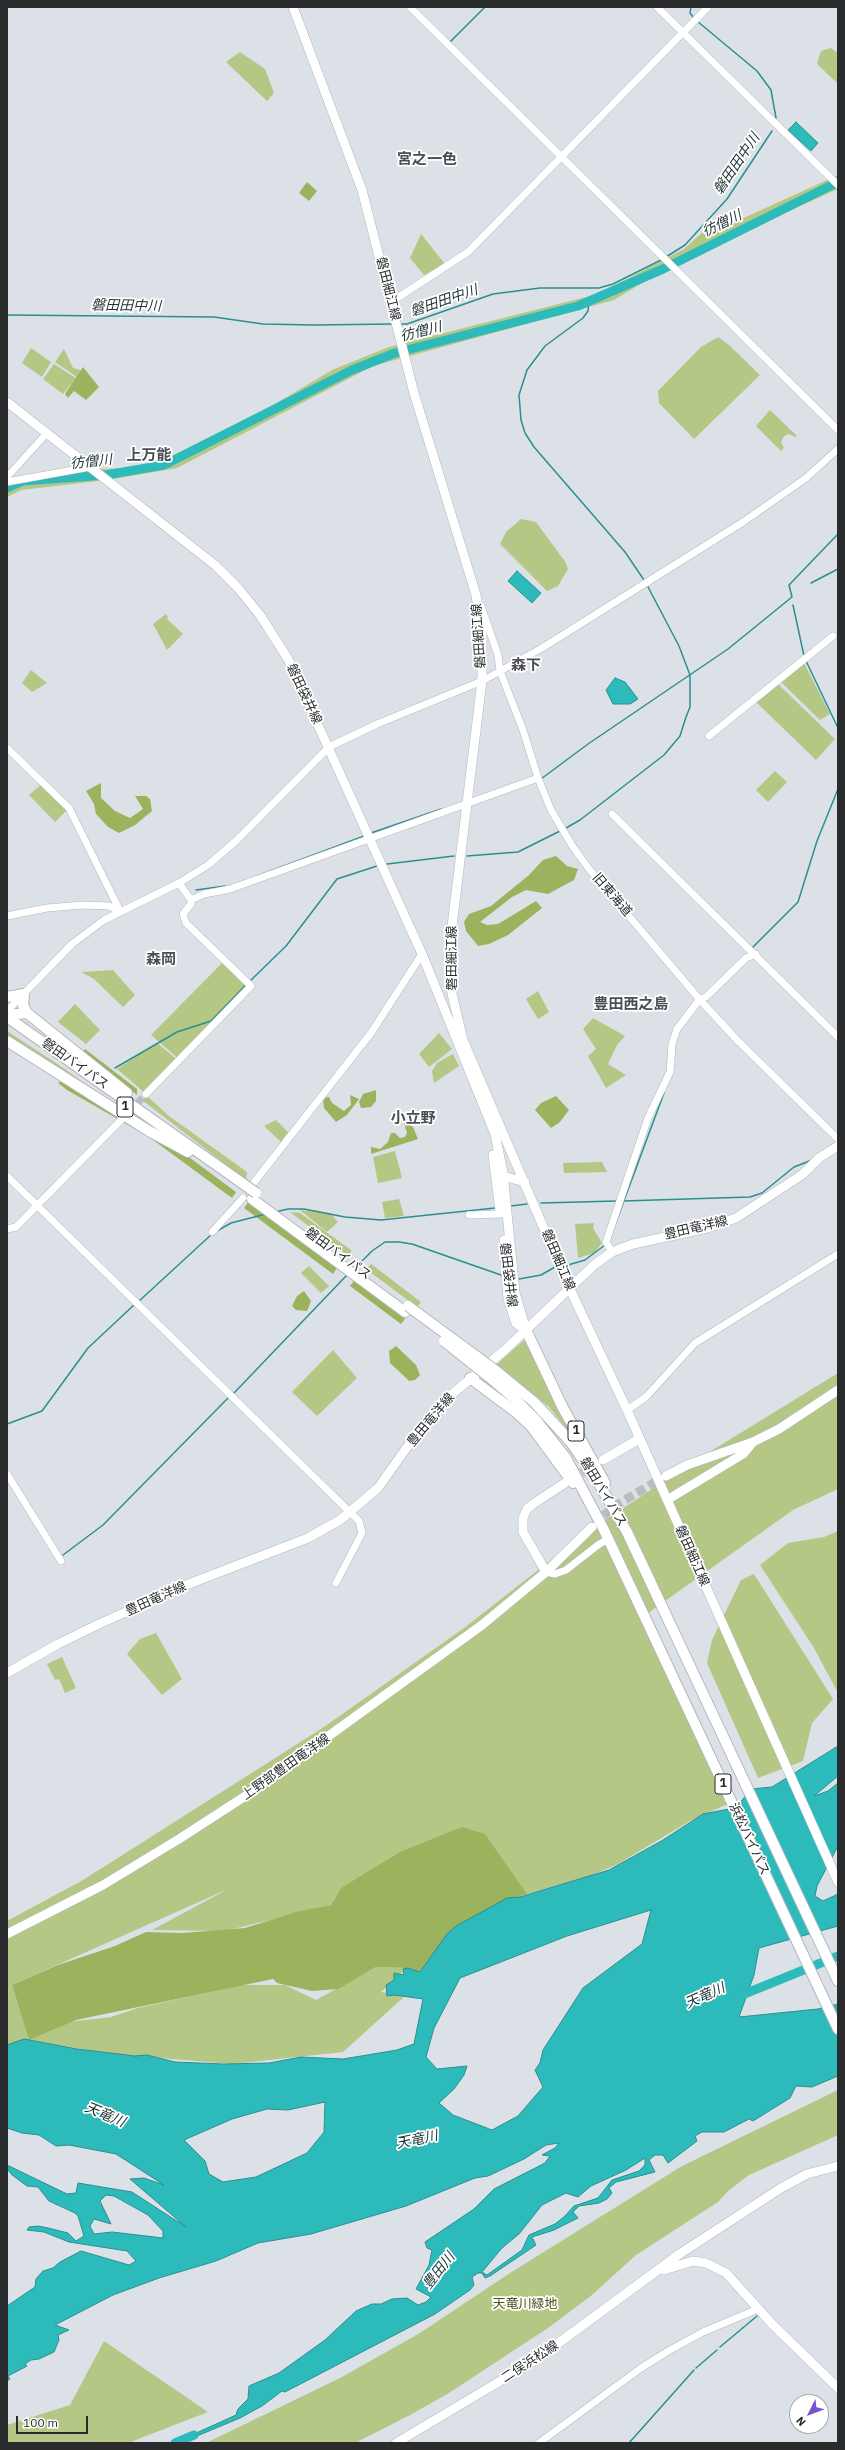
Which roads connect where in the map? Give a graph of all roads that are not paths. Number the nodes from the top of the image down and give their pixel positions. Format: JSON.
{"nodes":[{"id":1,"x":293,"y":7,"type":"edge"},
{"id":2,"x":410,"y":7,"type":"edge"},
{"id":3,"x":657,"y":7,"type":"edge"},
{"id":4,"x":708,"y":7,"type":"edge"},
{"id":5,"x":683,"y":33,"type":"junction"},
{"id":6,"x":561,"y":157,"type":"junction"},
{"id":7,"x":838,"y":185,"type":"edge"},
{"id":8,"x":391,"y":302,"type":"junction"},
{"id":9,"x":7,"y":402,"type":"edge"},
{"id":10,"x":838,"y":430,"type":"edge"},
{"id":11,"x":47,"y":434,"type":"junction"},
{"id":12,"x":838,"y":449,"type":"edge"},
{"id":13,"x":93,"y":468,"type":"junction"},
{"id":14,"x":7,"y":477,"type":"edge"},
{"id":15,"x":7,"y":482,"type":"edge"},
{"id":16,"x":476,"y":595,"type":"junction"},
{"id":17,"x":833,"y":636,"type":"dead end"},
{"id":18,"x":500,"y":672,"type":"junction"},
{"id":19,"x":482,"y":681,"type":"junction"},
{"id":20,"x":709,"y":736,"type":"dead end"},
{"id":21,"x":329,"y":747,"type":"junction"},
{"id":22,"x":7,"y":748,"type":"edge"},
{"id":23,"x":538,"y":778,"type":"junction"},
{"id":24,"x":467,"y":803,"type":"junction"},
{"id":25,"x":612,"y":814,"type":"dead end"},
{"id":26,"x":369,"y":838,"type":"junction"},
{"id":27,"x":179,"y":883,"type":"junction"},
{"id":28,"x":191,"y":900,"type":"junction"},
{"id":29,"x":120,"y":911,"type":"junction"},
{"id":30,"x":7,"y":916,"type":"edge"},
{"id":31,"x":422,"y":954,"type":"junction"},
{"id":32,"x":756,"y":954,"type":"junction"},
{"id":33,"x":24,"y":994,"type":"junction"},
{"id":34,"x":7,"y":997,"type":"edge"},
{"id":35,"x":700,"y":999,"type":"junction"},
{"id":36,"x":7,"y":1011,"type":"edge"},
{"id":37,"x":27,"y":1013,"type":"junction"},
{"id":38,"x":9,"y":1021,"type":"edge"},
{"id":39,"x":838,"y":1037,"type":"edge"},
{"id":40,"x":7,"y":1041,"type":"edge"},
{"id":41,"x":146,"y":1094,"type":"tunnel mouth"},
{"id":42,"x":123,"y":1118,"type":"tunnel mouth"},
{"id":43,"x":838,"y":1140,"type":"edge"},
{"id":44,"x":838,"y":1146,"type":"edge"},
{"id":45,"x":188,"y":1152,"type":"junction"},
{"id":46,"x":211,"y":1160,"type":"junction"},
{"id":47,"x":501,"y":1175,"type":"junction"},
{"id":48,"x":7,"y":1176,"type":"edge"},
{"id":49,"x":523,"y":1179,"type":"junction"},
{"id":50,"x":247,"y":1191,"type":"junction"},
{"id":51,"x":38,"y":1206,"type":"junction"},
{"id":52,"x":501,"y":1214,"type":"junction"},
{"id":53,"x":469,"y":1216,"type":"dead end"},
{"id":54,"x":7,"y":1229,"type":"edge"},
{"id":55,"x":212,"y":1232,"type":"dead end"},
{"id":56,"x":612,"y":1252,"type":"junction"},
{"id":57,"x":838,"y":1254,"type":"edge"},
{"id":58,"x":569,"y":1287,"type":"junction"},
{"id":59,"x":526,"y":1330,"type":"junction"},
{"id":60,"x":492,"y":1373,"type":"junction"},
{"id":61,"x":470,"y":1378,"type":"junction"},
{"id":62,"x":838,"y":1390,"type":"edge"},
{"id":63,"x":627,"y":1410,"type":"junction"},
{"id":64,"x":639,"y":1439,"type":"junction"},
{"id":65,"x":753,"y":1442,"type":"junction"},
{"id":66,"x":603,"y":1460,"type":"tunnel mouth"},
{"id":67,"x":7,"y":1474,"type":"edge"},
{"id":68,"x":666,"y":1476,"type":"tunnel mouth"},
{"id":69,"x":566,"y":1483,"type":"tunnel mouth"},
{"id":70,"x":668,"y":1503,"type":"junction"},
{"id":71,"x":351,"y":1512,"type":"junction"},
{"id":72,"x":592,"y":1527,"type":"tunnel mouth"},
{"id":73,"x":627,"y":1532,"type":"junction"},
{"id":74,"x":608,"y":1539,"type":"junction"},
{"id":75,"x":61,"y":1561,"type":"dead end"},
{"id":76,"x":546,"y":1572,"type":"junction"},
{"id":77,"x":336,"y":1583,"type":"dead end"},
{"id":78,"x":7,"y":1673,"type":"edge"},
{"id":79,"x":838,"y":1882,"type":"edge"},
{"id":80,"x":7,"y":1934,"type":"edge"},
{"id":81,"x":838,"y":1981,"type":"edge"},
{"id":82,"x":838,"y":2029,"type":"edge"},
{"id":83,"x":838,"y":2166,"type":"edge"},
{"id":84,"x":658,"y":2271,"type":"junction"},
{"id":85,"x":758,"y":2309,"type":"junction"},
{"id":86,"x":838,"y":2388,"type":"edge"},
{"id":87,"x":396,"y":2443,"type":"edge"},
{"id":88,"x":539,"y":2443,"type":"edge"}],
"edges":[{"from":1,"to":8,"type":"main road","name":"磐田細江線"},
{"from":2,"to":6,"type":"street"},
{"from":3,"to":5,"type":"street"},
{"from":4,"to":5,"type":"street"},
{"from":5,"to":6,"type":"street"},
{"from":5,"to":7,"type":"street"},
{"from":6,"to":8,"type":"street"},
{"from":6,"to":10,"type":"street"},
{"from":8,"to":16,"type":"main road","name":"磐田細江線"},
{"from":9,"to":11,"type":"main road","name":"磐田袋井線"},
{"from":11,"to":13,"type":"main road","name":"磐田袋井線"},
{"from":11,"to":14,"type":"street"},
{"from":12,"to":18,"type":"street"},
{"from":13,"to":15,"type":"street"},
{"from":13,"to":21,"type":"main road","name":"磐田袋井線"},
{"from":16,"to":18,"type":"street","name":"旧東海道"},
{"from":16,"to":19,"type":"main road","name":"磐田細江線"},
{"from":17,"to":20,"type":"street"},
{"from":18,"to":19,"type":"street"},
{"from":18,"to":23,"type":"street","name":"旧東海道"},
{"from":19,"to":21,"type":"street"},
{"from":19,"to":24,"type":"main road","name":"磐田細江線"},
{"from":21,"to":26,"type":"main road","name":"磐田袋井線"},
{"from":21,"to":27,"type":"street"},
{"from":22,"to":29,"type":"street"},
{"from":23,"to":24,"type":"street"},
{"from":23,"to":35,"type":"street","name":"旧東海道"},
{"from":24,"to":26,"type":"street"},
{"from":24,"to":49,"type":"main road","name":"磐田細江線"},
{"from":25,"to":32,"type":"street"},
{"from":26,"to":28,"type":"street"},
{"from":26,"to":31,"type":"main road","name":"磐田袋井線"},
{"from":27,"to":28,"type":"street"},
{"from":27,"to":29,"type":"street"},
{"from":28,"to":41,"type":"street"},
{"from":29,"to":30,"type":"street"},
{"from":29,"to":33,"type":"street"},
{"from":31,"to":47,"type":"main road","name":"磐田袋井線"},
{"from":31,"to":50,"type":"street"},
{"from":32,"to":35,"type":"street"},
{"from":32,"to":39,"type":"street"},
{"from":33,"to":34,"type":"highway"},
{"from":33,"to":36,"type":"street"},
{"from":33,"to":37,"type":"highway"},
{"from":35,"to":43,"type":"street","name":"旧東海道"},
{"from":35,"to":56,"type":"street"},
{"from":37,"to":38,"type":"highway"},
{"from":37,"to":46,"type":"highway"},
{"from":38,"to":45,"type":"highway","name":"磐田バイパス","number":"1"},
{"from":38,"to":46,"type":"highway","name":"磐田バイパス","number":"1"},
{"from":40,"to":45,"type":"highway"},
{"from":42,"to":51,"type":"street"},
{"from":44,"to":56,"type":"main road","name":"豊田竜洋線"},
{"from":45,"to":50,"type":"highway","name":"磐田バイパス","number":"1"},
{"from":46,"to":50,"type":"highway","name":"磐田バイパス","number":"1"},
{"from":47,"to":49,"type":"main road"},
{"from":47,"to":52,"type":"main road","name":"磐田袋井線"},
{"from":47,"to":59,"type":"main road","name":"磐田袋井線"},
{"from":48,"to":51,"type":"street"},
{"from":49,"to":58,"type":"main road","name":"磐田細江線"},
{"from":50,"to":55,"type":"street"},
{"from":50,"to":60,"type":"highway","name":"磐田バイパス","number":"1","bridge":true},
{"from":51,"to":54,"type":"street"},
{"from":51,"to":71,"type":"street"},
{"from":52,"to":53,"type":"street"},
{"from":52,"to":59,"type":"main road","name":"磐田袋井線"},
{"from":56,"to":58,"type":"main road","name":"豊田竜洋線"},
{"from":57,"to":63,"type":"street"},
{"from":58,"to":59,"type":"main road","name":"豊田竜洋線"},
{"from":58,"to":63,"type":"main road","name":"磐田細江線"},
{"from":59,"to":61,"type":"main road","name":"豊田竜洋線"},
{"from":59,"to":73,"type":"highway","number":"1"},
{"from":60,"to":73,"type":"highway","name":"磐田バイパス","number":"1"},
{"from":60,"to":74,"type":"highway","name":"磐田バイパス","number":"1"},
{"from":61,"to":71,"type":"main road","name":"豊田竜洋線"},
{"from":61,"to":74,"type":"highway","number":"1"},
{"from":62,"to":65,"type":"main road"},
{"from":63,"to":64,"type":"main road","name":"磐田細江線"},
{"from":64,"to":66,"type":"main road"},
{"from":64,"to":70,"type":"main road","name":"磐田細江線"},
{"from":65,"to":68,"type":"main road"},
{"from":65,"to":70,"type":"main road"},
{"from":67,"to":75,"type":"street"},
{"from":69,"to":76,"type":"main road"},
{"from":70,"to":79,"type":"main road","name":"磐田細江線"},
{"from":71,"to":77,"type":"street"},
{"from":71,"to":78,"type":"main road","name":"豊田竜洋線"},
{"from":72,"to":76,"type":"main road","name":"上野部豊田竜洋線"},
{"from":73,"to":81,"type":"highway","name":"浜松バイパス","number":"1"},
{"from":74,"to":76,"type":"street"},
{"from":74,"to":82,"type":"highway","name":"浜松バイパス","number":"1"},
{"from":76,"to":80,"type":"main road","name":"上野部豊田竜洋線"},
{"from":83,"to":84,"type":"main road","name":"二俣浜松線"},
{"from":84,"to":85,"type":"main road","name":"二俣浜松線"},
{"from":84,"to":87,"type":"main road","name":"二俣浜松線"},
{"from":85,"to":86,"type":"main road","name":"二俣浜松線"},
{"from":85,"to":88,"type":"street"}]}
